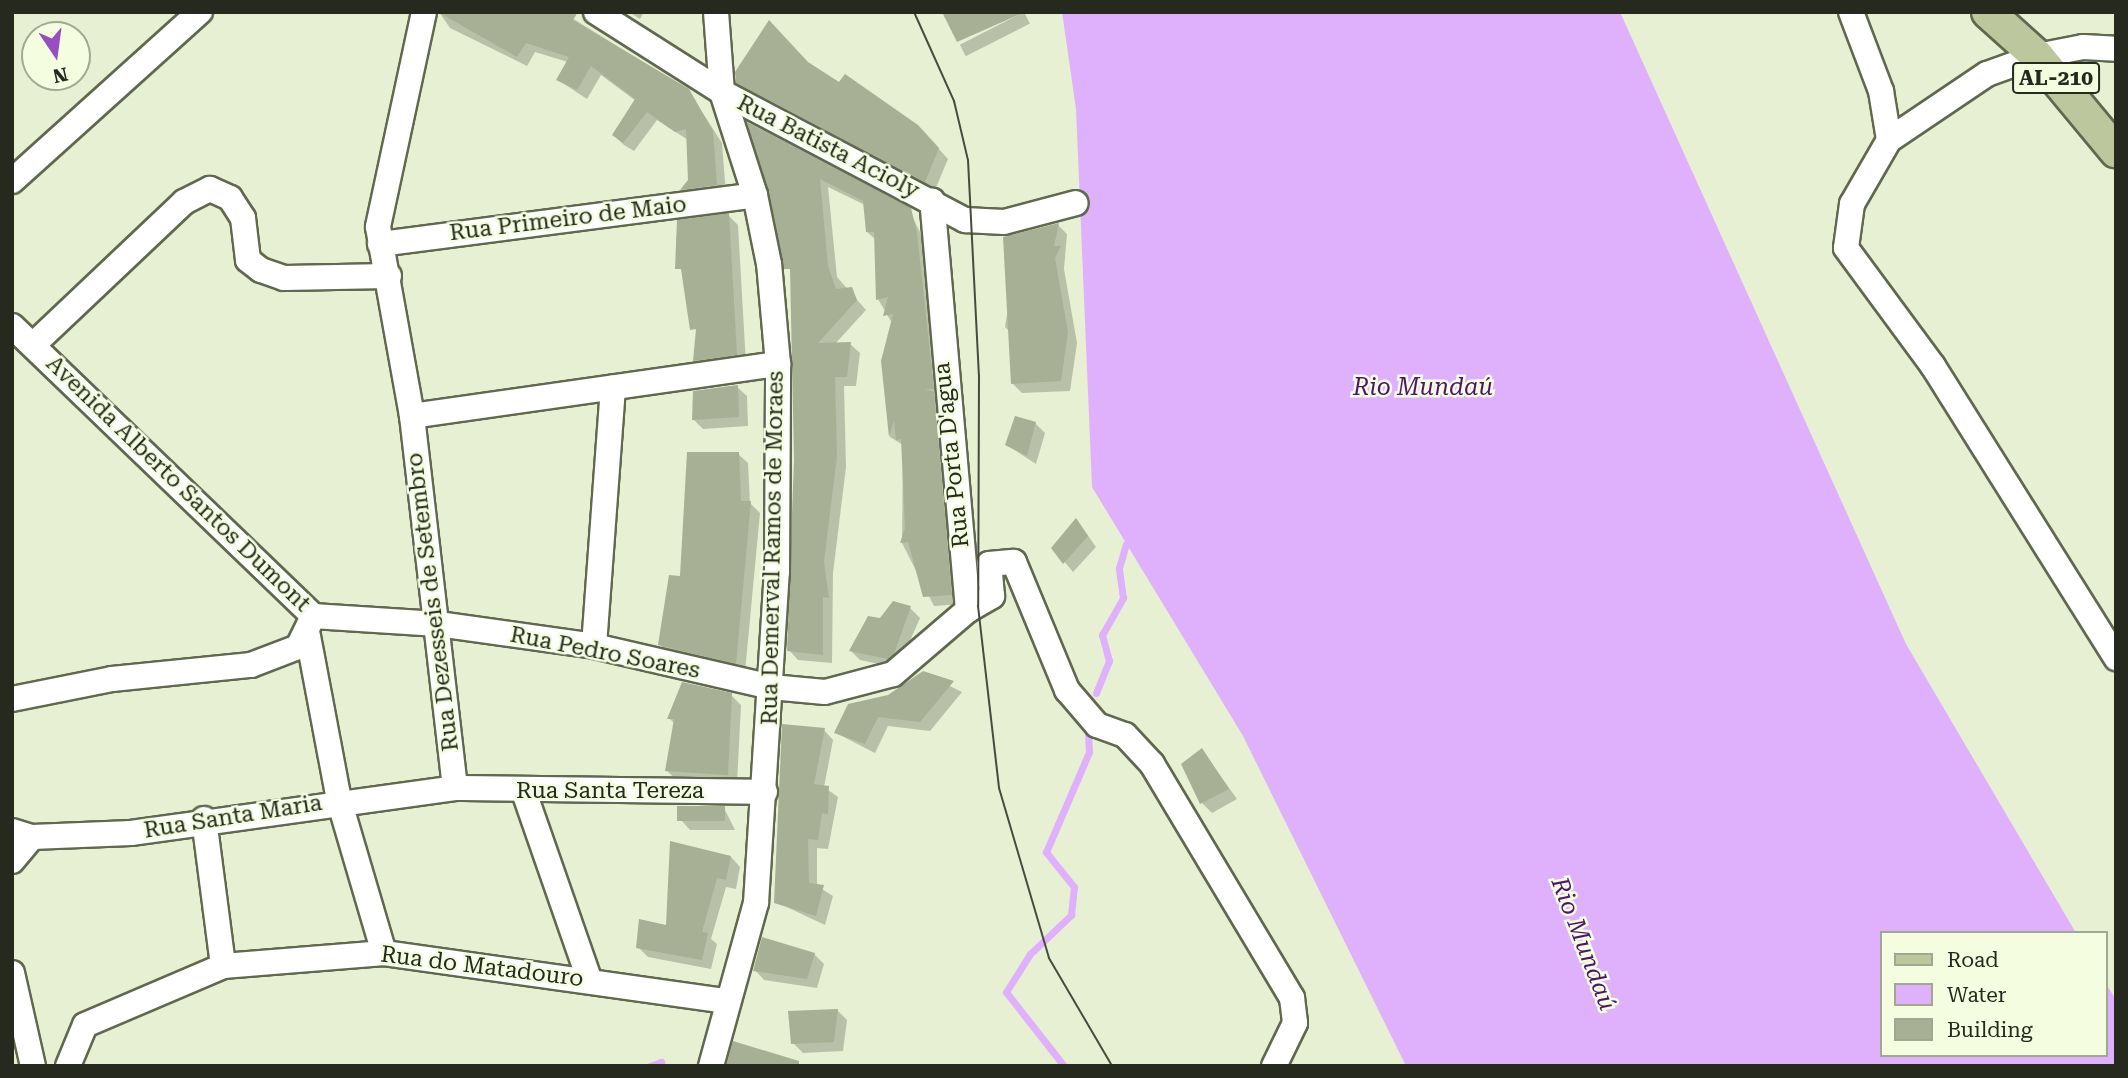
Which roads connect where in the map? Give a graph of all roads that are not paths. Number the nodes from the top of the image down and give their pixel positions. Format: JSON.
{"nodes":[{"id":1,"x":200,"y":12,"type":"edge"},
{"id":2,"x":424,"y":12,"type":"edge"},
{"id":3,"x":596,"y":12,"type":"edge"},
{"id":4,"x":716,"y":12,"type":"edge"},
{"id":5,"x":1851,"y":12,"type":"edge"},
{"id":6,"x":1988,"y":12,"type":"edge"},
{"id":7,"x":2116,"y":49,"type":"edge"},
{"id":8,"x":2037,"y":56,"type":"junction"},
{"id":9,"x":722,"y":92,"type":"junction"},
{"id":10,"x":1889,"y":140,"type":"junction"},
{"id":11,"x":2116,"y":152,"type":"edge"},
{"id":12,"x":12,"y":181,"type":"edge"},
{"id":13,"x":755,"y":195,"type":"junction"},
{"id":14,"x":932,"y":201,"type":"junction"},
{"id":15,"x":1076,"y":204,"type":"dead end"},
{"id":16,"x":380,"y":244,"type":"junction"},
{"id":17,"x":389,"y":276,"type":"junction"},
{"id":18,"x":12,"y":326,"type":"edge"},
{"id":19,"x":33,"y":345,"type":"junction"},
{"id":20,"x":778,"y":364,"type":"junction"},
{"id":21,"x":613,"y":388,"type":"junction"},
{"id":22,"x":412,"y":416,"type":"junction"},
{"id":23,"x":968,"y":611,"type":"junction"},
{"id":24,"x":438,"y":624,"type":"junction"},
{"id":25,"x":311,"y":626,"type":"junction"},
{"id":26,"x":594,"y":646,"type":"junction"},
{"id":27,"x":2116,"y":658,"type":"edge"},
{"id":28,"x":771,"y":687,"type":"junction"},
{"id":29,"x":12,"y":699,"type":"edge"},
{"id":30,"x":455,"y":788,"type":"junction"},
{"id":31,"x":524,"y":792,"type":"junction"},
{"id":32,"x":765,"y":792,"type":"junction"},
{"id":33,"x":339,"y":800,"type":"junction"},
{"id":34,"x":204,"y":819,"type":"junction"},
{"id":35,"x":22,"y":834,"type":"edge"},
{"id":36,"x":12,"y":861,"type":"edge"},
{"id":37,"x":384,"y":953,"type":"junction"},
{"id":38,"x":223,"y":966,"type":"junction"},
{"id":39,"x":12,"y":973,"type":"edge"},
{"id":40,"x":589,"y":979,"type":"junction"},
{"id":41,"x":725,"y":1001,"type":"junction"},
{"id":42,"x":33,"y":1066,"type":"edge"},
{"id":43,"x":68,"y":1066,"type":"edge"},
{"id":44,"x":711,"y":1066,"type":"edge"},
{"id":45,"x":1274,"y":1066,"type":"edge"}],
"edges":[{"from":1,"to":12,"type":"street"},
{"from":2,"to":16,"type":"street","name":"Rua Dezesseis de Setembro"},
{"from":3,"to":9,"type":"street","name":"Rua Batista Acioly"},
{"from":4,"to":9,"type":"street","name":"Rua Demerval Ramos de Moraes"},
{"from":5,"to":10,"type":"street"},
{"from":6,"to":8,"type":"main road","number":"AL-210"},
{"from":7,"to":8,"type":"street"},
{"from":8,"to":10,"type":"street"},
{"from":8,"to":11,"type":"main road","number":"AL-210"},
{"from":9,"to":13,"type":"street","name":"Rua Demerval Ramos de Moraes"},
{"from":9,"to":14,"type":"street","name":"Rua Batista Acioly"},
{"from":10,"to":27,"type":"street"},
{"from":13,"to":16,"type":"street","name":"Rua Primeiro de Maio"},
{"from":13,"to":20,"type":"street","name":"Rua Demerval Ramos de Moraes"},
{"from":14,"to":15,"type":"street","name":"Rua Batista Acioly"},
{"from":14,"to":23,"type":"street","name":"Rua Porta D'agua"},
{"from":16,"to":17,"type":"street","name":"Rua Dezesseis de Setembro"},
{"from":17,"to":19,"type":"street"},
{"from":17,"to":22,"type":"street","name":"Rua Dezesseis de Setembro"},
{"from":18,"to":19,"type":"street","name":"Avenida Alberto Santos Dumont"},
{"from":19,"to":25,"type":"street","name":"Avenida Alberto Santos Dumont"},
{"from":20,"to":21,"type":"street"},
{"from":20,"to":28,"type":"street","name":"Rua Demerval Ramos de Moraes"},
{"from":21,"to":22,"type":"street"},
{"from":21,"to":26,"type":"street"},
{"from":22,"to":24,"type":"street","name":"Rua Dezesseis de Setembro"},
{"from":23,"to":28,"type":"street","name":"Rua Pedro Soares"},
{"from":23,"to":45,"type":"street"},
{"from":24,"to":25,"type":"street","name":"Avenida Alberto Santos Dumont"},
{"from":24,"to":26,"type":"street","name":"Rua Pedro Soares"},
{"from":24,"to":30,"type":"street","name":"Rua Dezesseis de Setembro"},
{"from":25,"to":29,"type":"street"},
{"from":25,"to":33,"type":"street"},
{"from":26,"to":28,"type":"street","name":"Rua Pedro Soares"},
{"from":28,"to":32,"type":"street","name":"Rua Demerval Ramos de Moraes"},
{"from":30,"to":31,"type":"street","name":"Rua Santa Tereza"},
{"from":30,"to":33,"type":"street","name":"Rua Santa Maria"},
{"from":31,"to":32,"type":"street","name":"Rua Santa Tereza"},
{"from":31,"to":40,"type":"street"},
{"from":32,"to":41,"type":"street","name":"Rua Demerval Ramos de Moraes"},
{"from":33,"to":34,"type":"street","name":"Rua Santa Maria"},
{"from":33,"to":37,"type":"street"},
{"from":34,"to":35,"type":"street","name":"Rua Santa Maria"},
{"from":34,"to":38,"type":"street"},
{"from":35,"to":36,"type":"street"},
{"from":37,"to":38,"type":"street","name":"Rua do Matadouro"},
{"from":37,"to":40,"type":"street","name":"Rua do Matadouro"},
{"from":38,"to":43,"type":"street","name":"Rua do Matadouro"},
{"from":39,"to":42,"type":"street"},
{"from":40,"to":41,"type":"street","name":"Rua do Matadouro"},
{"from":41,"to":44,"type":"street","name":"Rua Demerval Ramos de Moraes"}]}
